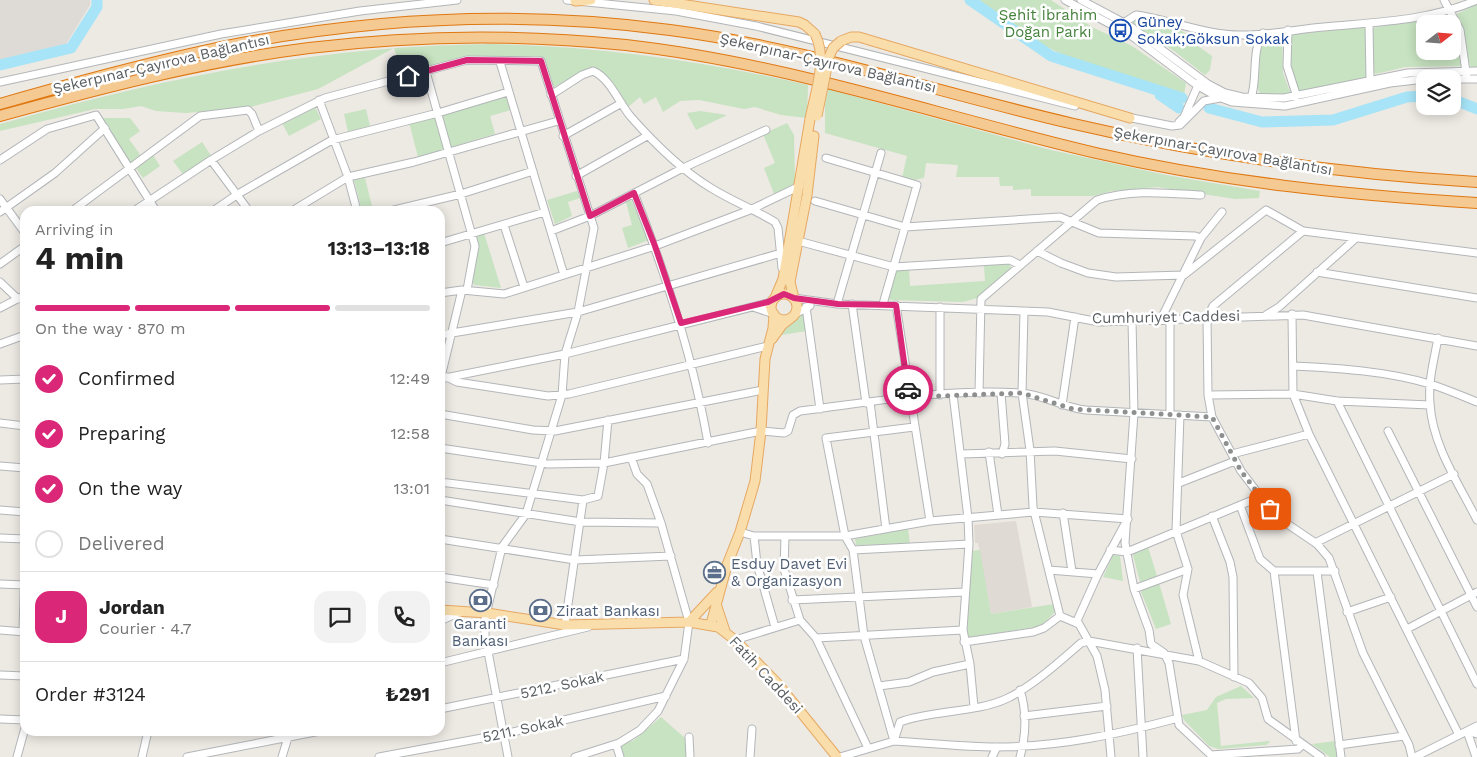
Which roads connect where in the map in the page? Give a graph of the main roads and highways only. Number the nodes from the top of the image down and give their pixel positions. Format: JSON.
{"nodes":[{"id":1,"x":571,"y":0,"type":"edge"},
{"id":2,"x":591,"y":0,"type":"edge"},
{"id":3,"x":654,"y":0,"type":"edge"},
{"id":4,"x":0,"y":104,"type":"edge"},
{"id":5,"x":0,"y":116,"type":"edge"},
{"id":6,"x":1130,"y":118,"type":"road end"},
{"id":7,"x":813,"y":119,"type":"junction"},
{"id":8,"x":1477,"y":182,"type":"edge"},
{"id":9,"x":1477,"y":203,"type":"edge"},
{"id":10,"x":775,"y":298,"type":"junction"},
{"id":11,"x":794,"y":298,"type":"junction"},
{"id":12,"x":774,"y":314,"type":"junction"},
{"id":13,"x":793,"y":316,"type":"junction"},
{"id":14,"x":768,"y":346,"type":"junction"},
{"id":15,"x":723,"y":581,"type":"junction"},
{"id":16,"x":717,"y":592,"type":"junction"},
{"id":17,"x":717,"y":607,"type":"junction"},
{"id":18,"x":445,"y":610,"type":"edge"},
{"id":19,"x":689,"y":622,"type":"junction"},
{"id":20,"x":708,"y":624,"type":"junction"},
{"id":21,"x":725,"y":631,"type":"junction"},
{"id":22,"x":838,"y":757,"type":"edge"}],
"edges":[{"from":1,"to":2,"type":"main road"},
{"from":3,"to":7,"type":"main road","bridge":true},
{"from":4,"to":8,"type":"highway","name":"Şekerpınar-Çayırova Bağlantısı"},
{"from":5,"to":9,"type":"highway","name":"Şekerpınar-Çayırova Bağlantısı"},
{"from":6,"to":7,"type":"main road","bridge":true},
{"from":7,"to":10,"type":"main road"},
{"from":7,"to":11,"type":"main road"},
{"from":10,"to":11,"type":"main road"},
{"from":10,"to":12,"type":"main road"},
{"from":11,"to":13,"type":"main road"},
{"from":12,"to":13,"type":"main road"},
{"from":12,"to":14,"type":"main road"},
{"from":13,"to":14,"type":"main road"},
{"from":14,"to":15,"type":"main road"},
{"from":15,"to":16,"type":"main road"},
{"from":15,"to":17,"type":"main road"},
{"from":16,"to":19,"type":"main road"},
{"from":16,"to":20,"type":"main road"},
{"from":17,"to":20,"type":"main road"},
{"from":17,"to":21,"type":"main road"},
{"from":18,"to":19,"type":"main road","name":"Fatih Caddesi"},
{"from":19,"to":20,"type":"main road","name":"Fatih Caddesi"},
{"from":20,"to":21,"type":"main road","name":"Fatih Caddesi"},
{"from":21,"to":22,"type":"main road","name":"Fatih Caddesi"}]}
